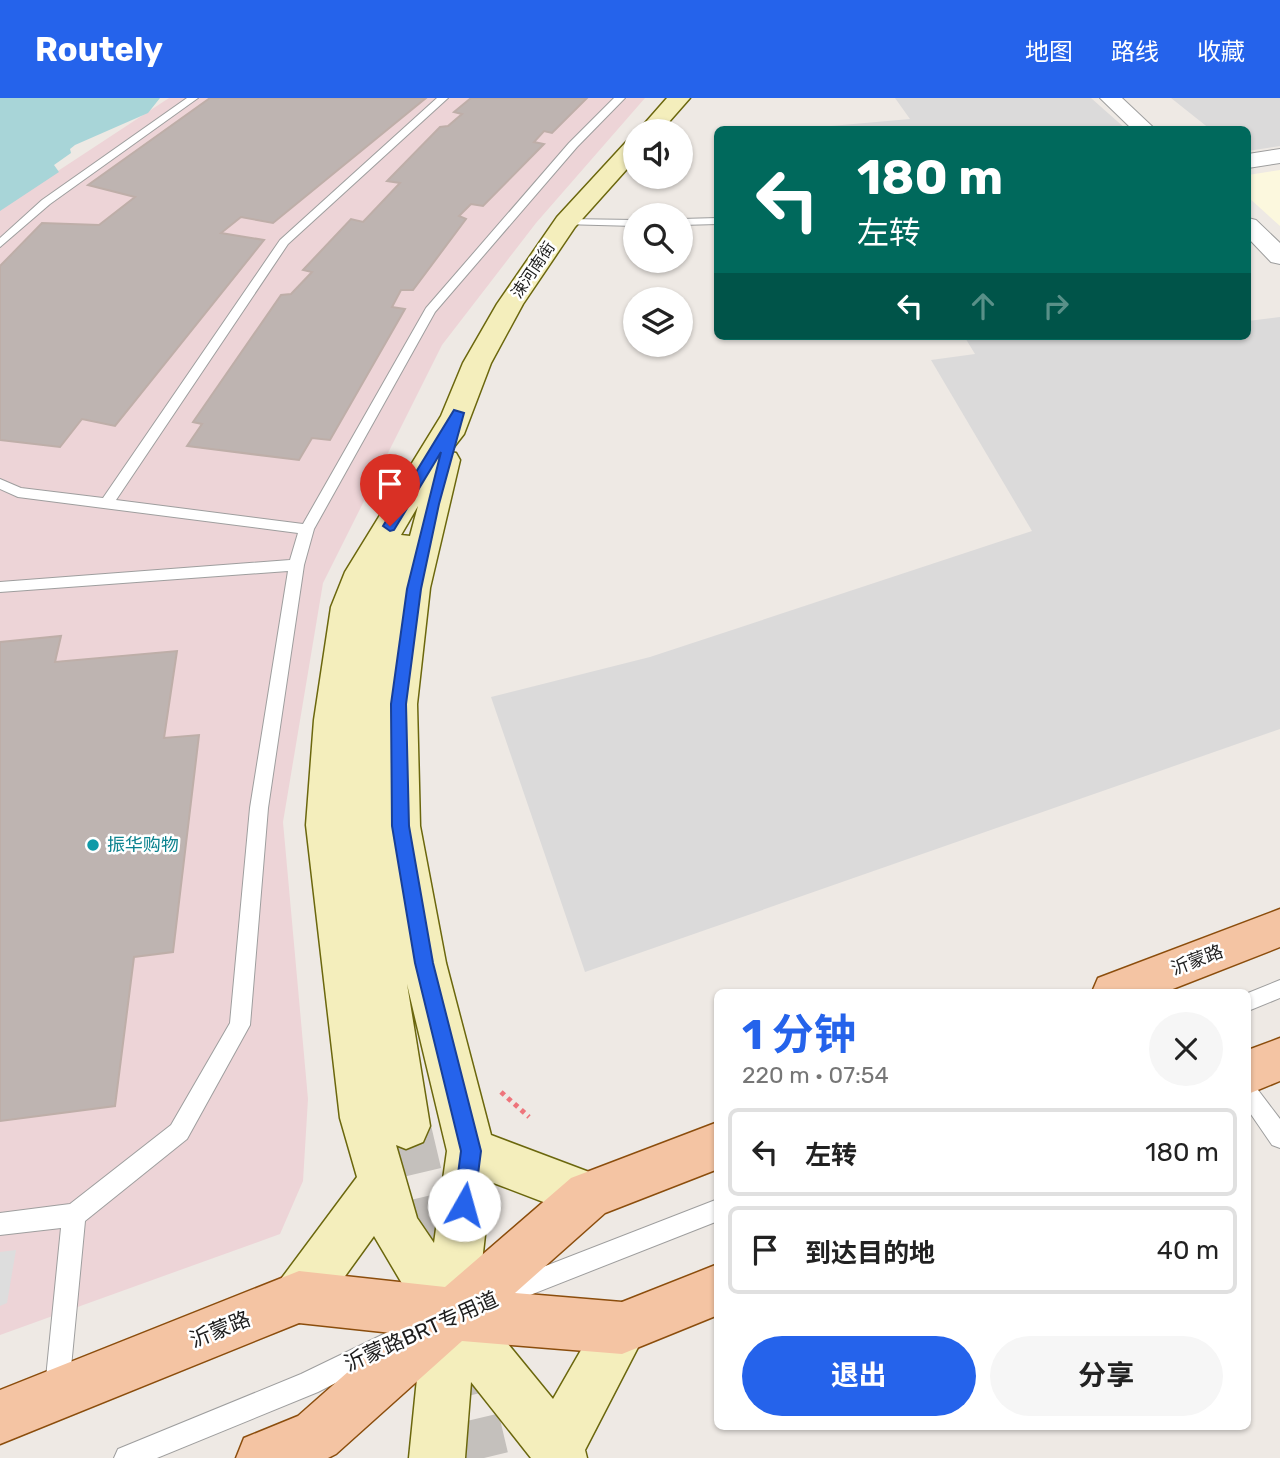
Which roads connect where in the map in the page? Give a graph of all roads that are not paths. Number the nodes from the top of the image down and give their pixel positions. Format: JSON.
{"nodes":[{"id":1,"x":193,"y":98,"type":"edge"},
{"id":2,"x":443,"y":98,"type":"edge"},
{"id":3,"x":620,"y":98,"type":"edge"},
{"id":4,"x":679,"y":98,"type":"edge"},
{"id":5,"x":1110,"y":98,"type":"edge"},
{"id":6,"x":660,"y":119,"type":"edge"},
{"id":7,"x":1142,"y":126,"type":"edge"},
{"id":8,"x":1280,"y":156,"type":"edge"},
{"id":9,"x":623,"y":159,"type":"edge"},
{"id":10,"x":1251,"y":161,"type":"edge"},
{"id":11,"x":714,"y":221,"type":"edge"},
{"id":12,"x":566,"y":222,"type":"junction"},
{"id":13,"x":693,"y":222,"type":"edge"},
{"id":14,"x":623,"y":223,"type":"edge"},
{"id":15,"x":1251,"y":228,"type":"edge"},
{"id":16,"x":0,"y":244,"type":"edge"},
{"id":17,"x":1280,"y":257,"type":"edge"},
{"id":18,"x":458,"y":413,"type":"junction"},
{"id":19,"x":0,"y":484,"type":"edge"},
{"id":20,"x":107,"y":503,"type":"junction"},
{"id":21,"x":307,"y":529,"type":"junction"},
{"id":22,"x":296,"y":565,"type":"junction"},
{"id":23,"x":0,"y":587,"type":"edge"},
{"id":24,"x":1280,"y":928,"type":"edge"},
{"id":25,"x":1122,"y":989,"type":"edge"},
{"id":26,"x":1280,"y":989,"type":"edge"},
{"id":27,"x":1251,"y":1001,"type":"edge"},
{"id":28,"x":1280,"y":1059,"type":"edge"},
{"id":29,"x":1251,"y":1071,"type":"edge"},
{"id":30,"x":1251,"y":1097,"type":"edge"},
{"id":31,"x":407,"y":1126,"type":"tunnel mouth"},
{"id":32,"x":1280,"y":1137,"type":"edge"},
{"id":33,"x":714,"y":1147,"type":"edge"},
{"id":34,"x":471,"y":1151,"type":"junction"},
{"id":35,"x":381,"y":1184,"type":"junction"},
{"id":36,"x":588,"y":1195,"type":"junction"},
{"id":37,"x":714,"y":1212,"type":"edge"},
{"id":38,"x":74,"y":1214,"type":"junction"},
{"id":39,"x":0,"y":1224,"type":"edge"},
{"id":40,"x":714,"y":1291,"type":"edge"},
{"id":41,"x":299,"y":1297,"type":"junction"},
{"id":42,"x":450,"y":1314,"type":"junction"},
{"id":43,"x":622,"y":1328,"type":"junction"},
{"id":44,"x":56,"y":1395,"type":"junction"},
{"id":45,"x":0,"y":1417,"type":"edge"},
{"id":46,"x":558,"y":1452,"type":"edge"},
{"id":47,"x":127,"y":1458,"type":"edge"},
{"id":48,"x":264,"y":1458,"type":"edge"},
{"id":49,"x":437,"y":1458,"type":"edge"}],
"edges":[{"from":1,"to":16,"type":"lane"},
{"from":2,"to":20,"type":"lane"},
{"from":3,"to":21,"type":"lane"},
{"from":4,"to":6,"type":"main road"},
{"from":5,"to":7,"type":"street"},
{"from":8,"to":10,"type":"street"},
{"from":9,"to":12,"type":"main road","name":"涑河南街"},
{"from":11,"to":13,"type":"lane"},
{"from":12,"to":14,"type":"lane"},
{"from":12,"to":18,"type":"main road","name":"涑河南街"},
{"from":15,"to":17,"type":"street"},
{"from":18,"to":31,"type":"main road"},
{"from":18,"to":34,"type":"main road"},
{"from":18,"to":35,"type":"main road"},
{"from":19,"to":20,"type":"lane"},
{"from":20,"to":21,"type":"lane"},
{"from":21,"to":22,"type":"lane"},
{"from":22,"to":23,"type":"lane"},
{"from":22,"to":38,"type":"lane"},
{"from":24,"to":25,"type":"main road","name":"沂蒙路"},
{"from":26,"to":27,"type":"lane"},
{"from":28,"to":29,"type":"main road"},
{"from":30,"to":32,"type":"lane"},
{"from":33,"to":36,"type":"main road"},
{"from":34,"to":36,"type":"main road"},
{"from":34,"to":42,"type":"main road"},
{"from":35,"to":41,"type":"main road"},
{"from":35,"to":42,"type":"main road"},
{"from":36,"to":42,"type":"main road"},
{"from":37,"to":42,"type":"lane","name":"沂蒙路BRT专用道"},
{"from":38,"to":39,"type":"lane"},
{"from":38,"to":44,"type":"lane"},
{"from":40,"to":43,"type":"main road","name":"沂蒙路"},
{"from":41,"to":42,"type":"main road","name":"沂蒙路"},
{"from":41,"to":44,"type":"main road","name":"沂蒙路"},
{"from":42,"to":43,"type":"main road","name":"沂蒙路"},
{"from":42,"to":46,"type":"main road"},
{"from":42,"to":47,"type":"lane","name":"沂蒙路BRT专用道"},
{"from":42,"to":48,"type":"main road"},
{"from":42,"to":49,"type":"main road"},
{"from":43,"to":46,"type":"main road"},
{"from":44,"to":45,"type":"main road","name":"沂蒙路"}]}
